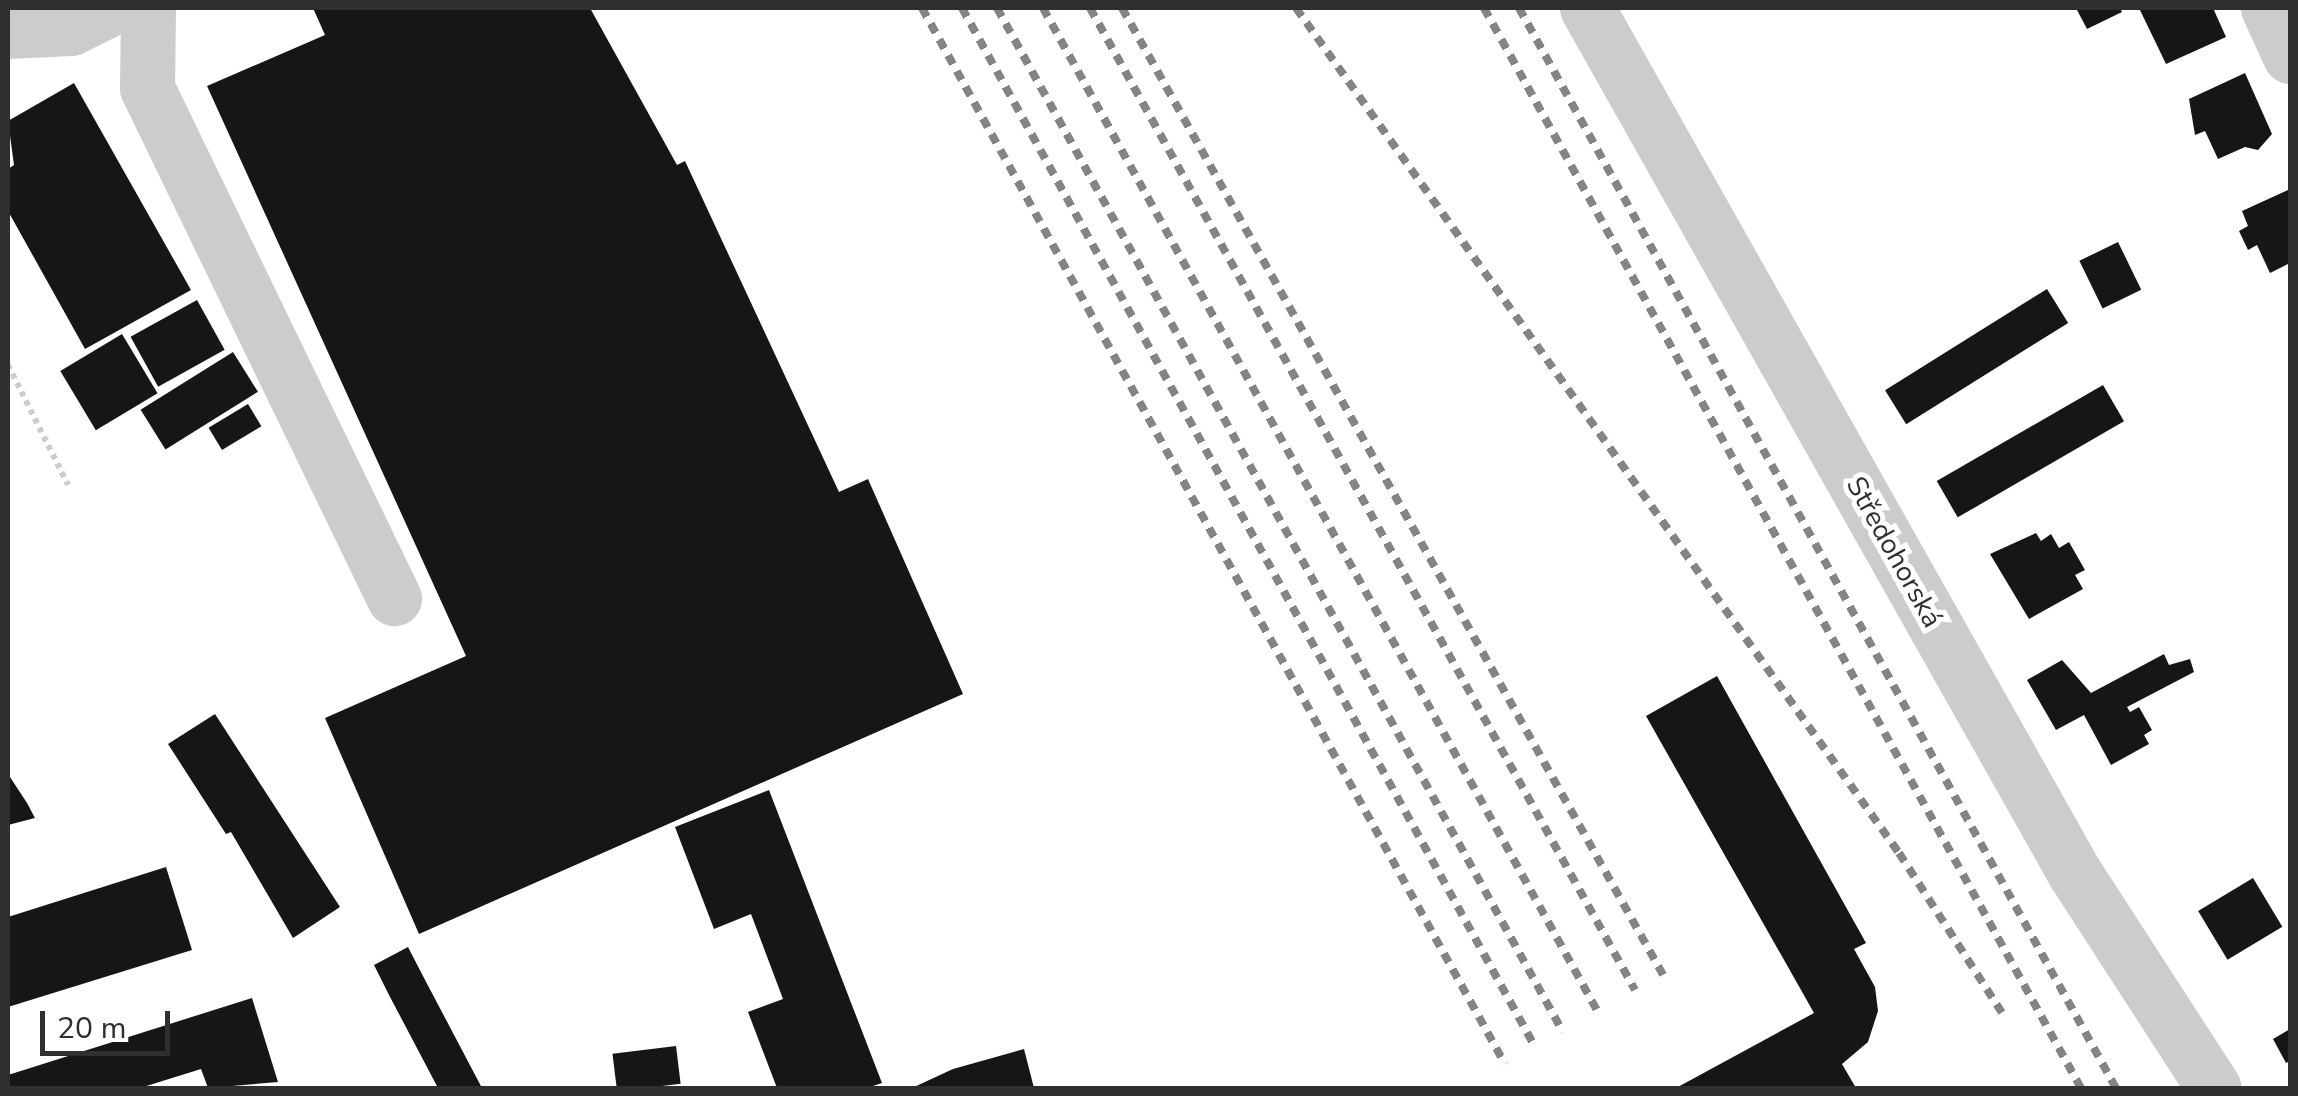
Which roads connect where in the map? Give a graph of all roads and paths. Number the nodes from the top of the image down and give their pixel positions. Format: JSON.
{"nodes":[{"id":1,"x":111,"y":8,"type":"edge"},
{"id":2,"x":148,"y":8,"type":"edge"},
{"id":3,"x":1587,"y":8,"type":"edge"},
{"id":4,"x":2268,"y":8,"type":"edge"},
{"id":5,"x":8,"y":31,"type":"edge"},
{"id":6,"x":2290,"y":56,"type":"edge"},
{"id":7,"x":8,"y":366,"type":"edge"},
{"id":8,"x":68,"y":486,"type":"dead end"},
{"id":9,"x":394,"y":598,"type":"dead end"},
{"id":10,"x":2214,"y":1088,"type":"edge"}],
"edges":[{"from":1,"to":5,"type":"street"},
{"from":2,"to":9,"type":"street"},
{"from":3,"to":10,"type":"street","name":"Středohorská"},
{"from":4,"to":6,"type":"street"},
{"from":7,"to":8,"type":"path"}]}
